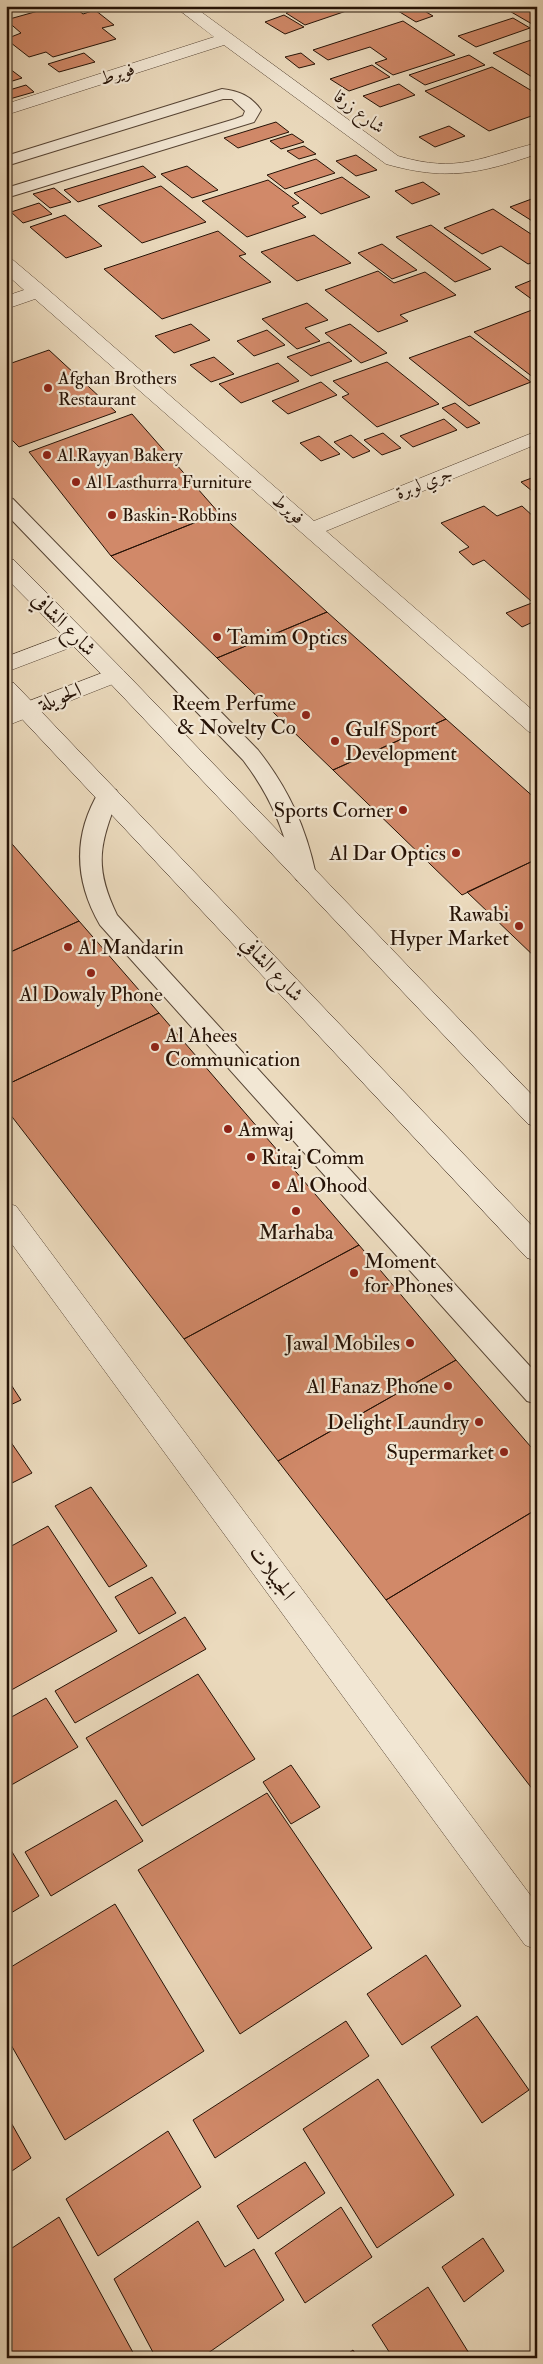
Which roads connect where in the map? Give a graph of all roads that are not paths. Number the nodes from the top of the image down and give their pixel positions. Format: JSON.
{"nodes":[{"id":1,"x":182,"y":6,"type":"edge"},
{"id":2,"x":228,"y":38,"type":"junction"},
{"id":3,"x":6,"y":110,"type":"edge"},
{"id":4,"x":537,"y":148,"type":"edge"},
{"id":5,"x":6,"y":161,"type":"edge"},
{"id":6,"x":6,"y":193,"type":"edge"},
{"id":7,"x":6,"y":264,"type":"edge"},
{"id":8,"x":38,"y":291,"type":"junction"},
{"id":9,"x":6,"y":303,"type":"edge"},
{"id":10,"x":537,"y":437,"type":"edge"},
{"id":11,"x":6,"y":503,"type":"edge"},
{"id":12,"x":311,"y":530,"type":"junction"},
{"id":13,"x":6,"y":565,"type":"edge"},
{"id":14,"x":77,"y":637,"type":"junction"},
{"id":15,"x":6,"y":665,"type":"edge"},
{"id":16,"x":115,"y":675,"type":"junction"},
{"id":17,"x":6,"y":688,"type":"edge"},
{"id":18,"x":17,"y":714,"type":"edge"},
{"id":19,"x":537,"y":727,"type":"edge"},
{"id":20,"x":108,"y":795,"type":"junction"},
{"id":21,"x":305,"y":875,"type":"junction"},
{"id":22,"x":537,"y":1117,"type":"edge"},
{"id":23,"x":6,"y":1214,"type":"edge"},
{"id":24,"x":537,"y":1250,"type":"edge"},
{"id":25,"x":537,"y":1393,"type":"edge"},
{"id":26,"x":537,"y":1933,"type":"edge"}],
"edges":[{"from":1,"to":2,"type":"street","name":"شارع زرقا"},
{"from":2,"to":3,"type":"street","name":"فويرط"},
{"from":2,"to":4,"type":"street","name":"شارع زرقا"},
{"from":5,"to":6,"type":"lane"},
{"from":7,"to":8,"type":"street","name":"فويرط"},
{"from":8,"to":9,"type":"street"},
{"from":8,"to":12,"type":"street","name":"فويرط"},
{"from":10,"to":12,"type":"street","name":"جري لوبرة"},
{"from":11,"to":21,"type":"lane"},
{"from":12,"to":19,"type":"street","name":"فويرط"},
{"from":13,"to":14,"type":"street","name":"شارع الشافي"},
{"from":14,"to":15,"type":"street"},
{"from":14,"to":16,"type":"street","name":"شارع الشافي"},
{"from":16,"to":18,"type":"street","name":"الحويلة"},
{"from":16,"to":21,"type":"street","name":"شارع الشافي"},
{"from":17,"to":18,"type":"street","name":"شارع الشافي"},
{"from":18,"to":20,"type":"street","name":"شارع الشافي"},
{"from":20,"to":24,"type":"street","name":"شارع الشافي"},
{"from":20,"to":25,"type":"lane"},
{"from":21,"to":22,"type":"street","name":"شارع الشافي"},
{"from":23,"to":26,"type":"street","name":"الجبيلات"}]}
